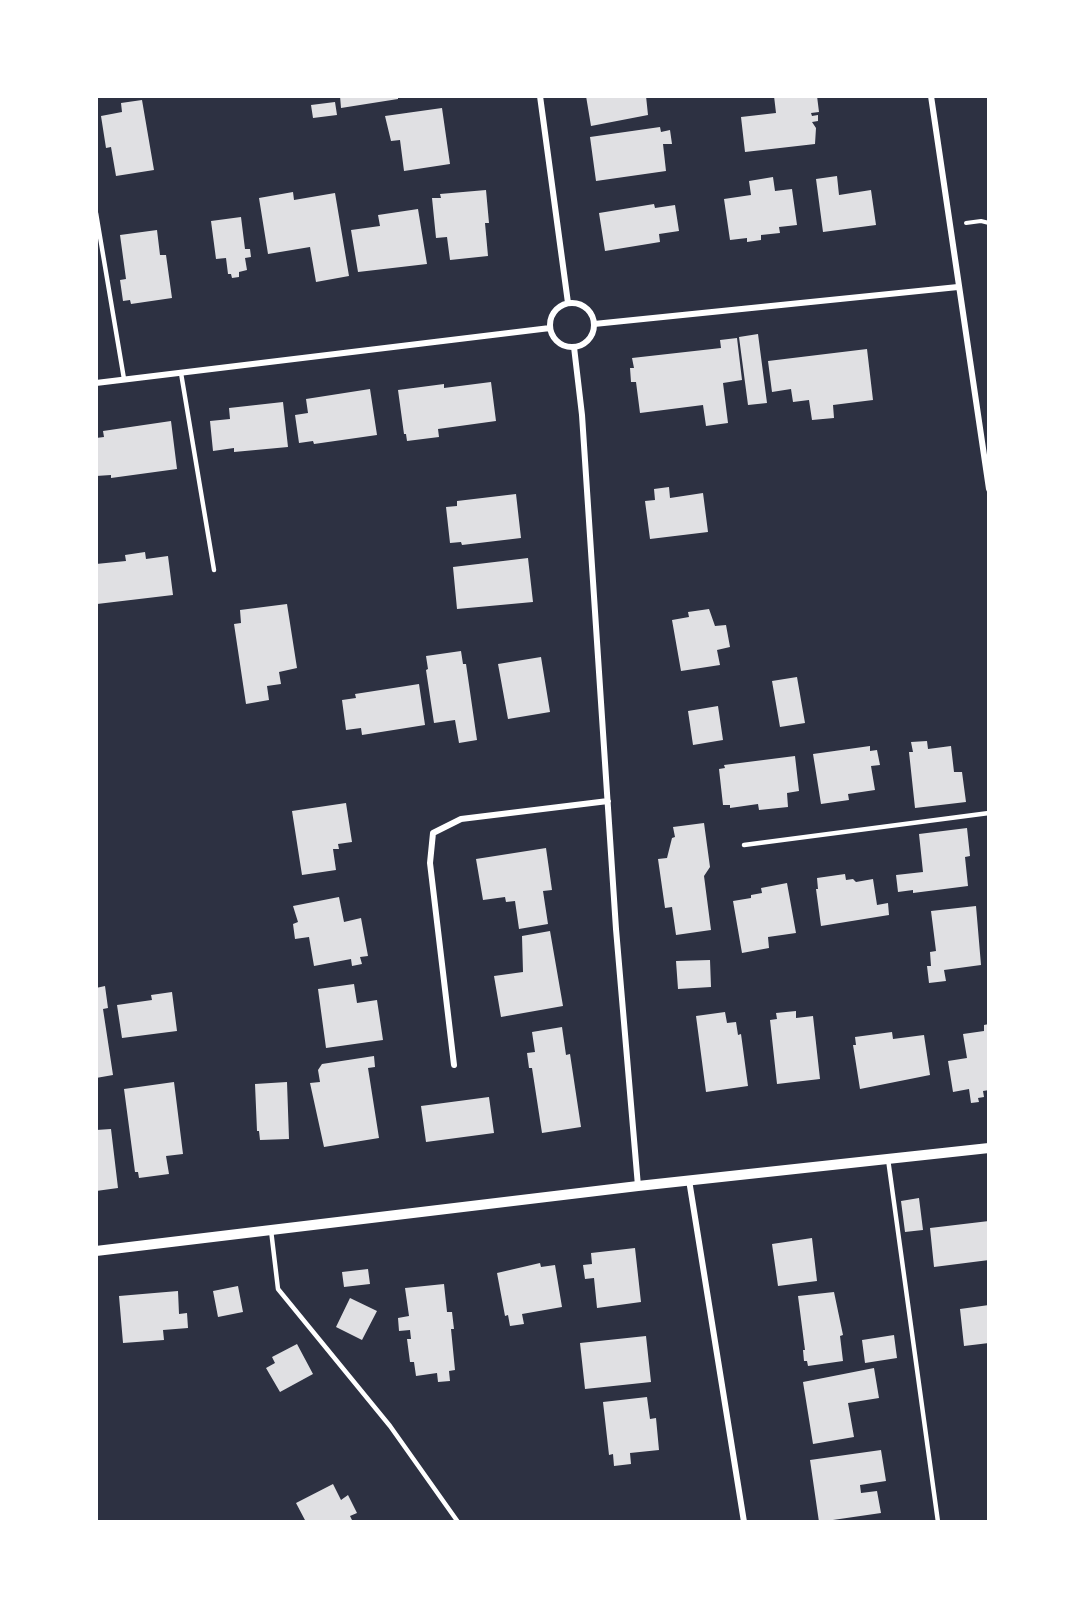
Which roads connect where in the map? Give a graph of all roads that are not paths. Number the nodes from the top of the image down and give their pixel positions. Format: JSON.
{"nodes":[{"id":1,"x":540,"y":96,"type":"edge"},
{"id":2,"x":931,"y":96,"type":"edge"},
{"id":3,"x":96,"y":213,"type":"edge"},
{"id":4,"x":958,"y":287,"type":"junction"},
{"id":5,"x":568,"y":303,"type":"junction"},
{"id":6,"x":594,"y":324,"type":"junction"},
{"id":7,"x":550,"y":328,"type":"junction"},
{"id":8,"x":574,"y":347,"type":"junction"},
{"id":9,"x":181,"y":373,"type":"junction"},
{"id":10,"x":124,"y":380,"type":"junction"},
{"id":11,"x":96,"y":383,"type":"edge"},
{"id":12,"x":989,"y":489,"type":"edge"},
{"id":13,"x":214,"y":570,"type":"dead end"},
{"id":14,"x":608,"y":801,"type":"junction"},
{"id":15,"x":989,"y":813,"type":"edge"},
{"id":16,"x":744,"y":845,"type":"dead end"},
{"id":17,"x":454,"y":1065,"type":"dead end"},
{"id":18,"x":989,"y":1148,"type":"edge"},
{"id":19,"x":888,"y":1159,"type":"junction"},
{"id":20,"x":689,"y":1180,"type":"junction"},
{"id":21,"x":638,"y":1186,"type":"junction"},
{"id":22,"x":270,"y":1230,"type":"junction"},
{"id":23,"x":96,"y":1251,"type":"edge"},
{"id":24,"x":458,"y":1522,"type":"edge"},
{"id":25,"x":744,"y":1522,"type":"edge"},
{"id":26,"x":938,"y":1522,"type":"edge"}],
"edges":[{"from":1,"to":5,"type":"street"},
{"from":2,"to":4,"type":"street"},
{"from":3,"to":10,"type":"lane"},
{"from":4,"to":6,"type":"street"},
{"from":4,"to":12,"type":"street"},
{"from":5,"to":6,"type":"street"},
{"from":5,"to":7,"type":"street"},
{"from":6,"to":8,"type":"street"},
{"from":7,"to":8,"type":"street"},
{"from":7,"to":9,"type":"street"},
{"from":8,"to":14,"type":"street"},
{"from":9,"to":10,"type":"street"},
{"from":9,"to":13,"type":"lane"},
{"from":10,"to":11,"type":"street"},
{"from":14,"to":17,"type":"street"},
{"from":14,"to":21,"type":"street"},
{"from":15,"to":16,"type":"lane"},
{"from":18,"to":19,"type":"street"},
{"from":19,"to":20,"type":"street"},
{"from":19,"to":26,"type":"lane"},
{"from":20,"to":21,"type":"street"},
{"from":20,"to":25,"type":"street"},
{"from":21,"to":22,"type":"street"},
{"from":22,"to":23,"type":"street"},
{"from":22,"to":24,"type":"lane"}]}
